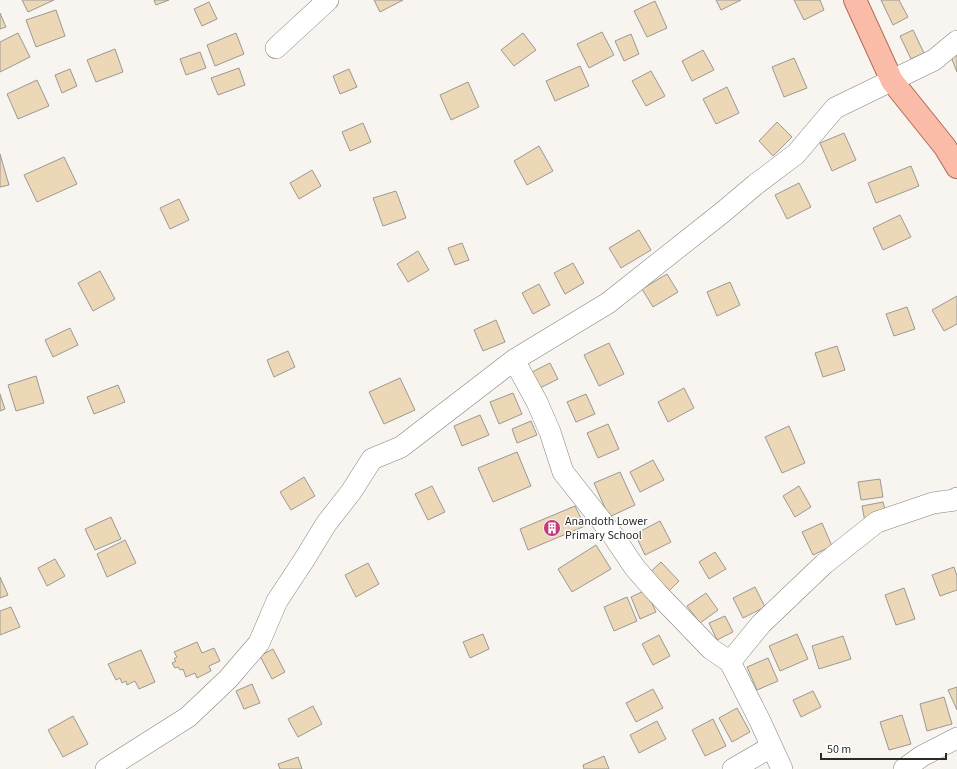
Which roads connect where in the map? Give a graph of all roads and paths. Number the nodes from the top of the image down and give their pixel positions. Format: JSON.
{"nodes":[{"id":1,"x":328,"y":0,"type":"edge"},
{"id":2,"x":855,"y":0,"type":"edge"},
{"id":3,"x":957,"y":41,"type":"edge"},
{"id":4,"x":276,"y":48,"type":"dead end"},
{"id":5,"x":892,"y":81,"type":"junction"},
{"id":6,"x":957,"y":167,"type":"edge"},
{"id":7,"x":514,"y":360,"type":"junction"},
{"id":8,"x":957,"y":498,"type":"edge"},
{"id":9,"x":730,"y":662,"type":"junction"},
{"id":10,"x":957,"y":738,"type":"edge"},
{"id":11,"x":771,"y":747,"type":"junction"},
{"id":12,"x":106,"y":769,"type":"edge"},
{"id":13,"x":733,"y":769,"type":"edge"},
{"id":14,"x":782,"y":769,"type":"edge"},
{"id":15,"x":904,"y":769,"type":"edge"}],
"edges":[{"from":1,"to":4,"type":"street"},
{"from":2,"to":5,"type":"main road"},
{"from":3,"to":5,"type":"street"},
{"from":5,"to":6,"type":"main road"},
{"from":5,"to":7,"type":"street"},
{"from":7,"to":9,"type":"street"},
{"from":7,"to":12,"type":"street"},
{"from":8,"to":9,"type":"street"},
{"from":9,"to":11,"type":"street"},
{"from":10,"to":15,"type":"street"},
{"from":11,"to":13,"type":"street"},
{"from":11,"to":14,"type":"street"}]}
